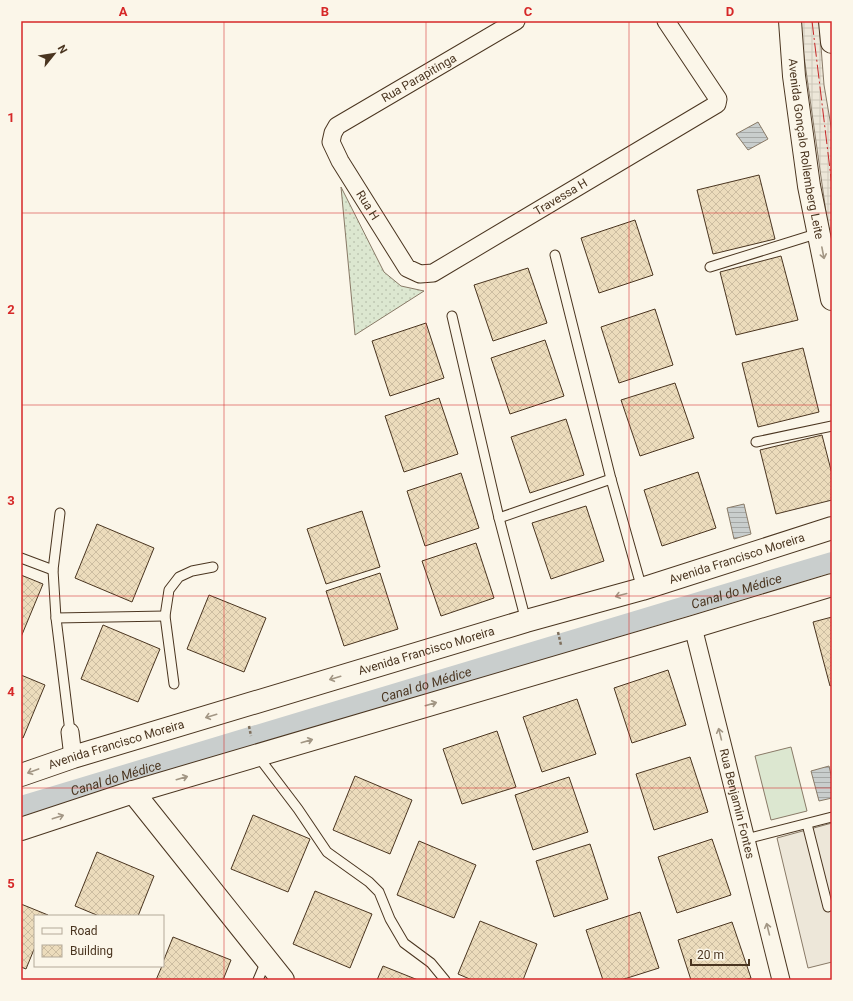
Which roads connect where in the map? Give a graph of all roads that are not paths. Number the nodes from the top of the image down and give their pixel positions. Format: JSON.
{"nodes":[{"id":1,"x":516,"y":21,"type":"edge"},
{"id":2,"x":666,"y":21,"type":"edge"},
{"id":3,"x":790,"y":21,"type":"edge"},
{"id":4,"x":830,"y":21,"type":"edge"},
{"id":5,"x":832,"y":42,"type":"edge"},
{"id":6,"x":331,"y":142,"type":"joint"},
{"id":7,"x":818,"y":232,"type":"junction"},
{"id":8,"x":555,"y":255,"type":"dead end"},
{"id":9,"x":710,"y":267,"type":"dead end"},
{"id":10,"x":407,"y":268,"type":"joint"},
{"id":11,"x":832,"y":299,"type":"edge"},
{"id":12,"x":452,"y":316,"type":"dead end"},
{"id":13,"x":832,"y":426,"type":"edge"},
{"id":14,"x":756,"y":442,"type":"dead end"},
{"id":15,"x":611,"y":479,"type":"junction"},
{"id":16,"x":60,"y":513,"type":"dead end"},
{"id":17,"x":499,"y":518,"type":"junction"},
{"id":18,"x":832,"y":528,"type":"edge"},
{"id":19,"x":21,"y":558,"type":"edge"},
{"id":20,"x":213,"y":567,"type":"dead end"},
{"id":21,"x":54,"y":570,"type":"junction"},
{"id":22,"x":832,"y":585,"type":"edge"},
{"id":23,"x":642,"y":589,"type":"junction"},
{"id":24,"x":165,"y":616,"type":"junction"},
{"id":25,"x":56,"y":618,"type":"junction"},
{"id":26,"x":526,"y":621,"type":"junction"},
{"id":27,"x":693,"y":627,"type":"junction"},
{"id":28,"x":174,"y":684,"type":"dead end"},
{"id":29,"x":70,"y":732,"type":"joint"},
{"id":30,"x":255,"y":748,"type":"junction"},
{"id":31,"x":73,"y":757,"type":"junction"},
{"id":32,"x":21,"y":775,"type":"edge"},
{"id":33,"x":133,"y":792,"type":"junction"},
{"id":34,"x":832,"y":817,"type":"edge"},
{"id":35,"x":807,"y":824,"type":"junction"},
{"id":36,"x":21,"y":829,"type":"edge"},
{"id":37,"x":746,"y":840,"type":"junction"},
{"id":38,"x":828,"y":907,"type":"dead end"},
{"id":39,"x":267,"y":959,"type":"junction"},
{"id":40,"x":258,"y":980,"type":"edge"},
{"id":41,"x":283,"y":980,"type":"edge"},
{"id":42,"x":445,"y":980,"type":"edge"},
{"id":43,"x":781,"y":980,"type":"edge"}],
"edges":[{"from":1,"to":6,"type":"street","name":"Rua Parapitinga"},
{"from":2,"to":10,"type":"street","name":"Travessa H"},
{"from":3,"to":7,"type":"street","name":"Avenida Gonçalo Rollemberg Leite"},
{"from":4,"to":5,"type":"street"},
{"from":6,"to":10,"type":"street","name":"Rua H"},
{"from":7,"to":9,"type":"lane"},
{"from":7,"to":11,"type":"street","name":"Avenida Gonçalo Rollemberg Leite","one_way":true},
{"from":8,"to":15,"type":"lane"},
{"from":12,"to":17,"type":"lane"},
{"from":13,"to":14,"type":"lane"},
{"from":15,"to":17,"type":"lane"},
{"from":15,"to":23,"type":"lane"},
{"from":16,"to":21,"type":"lane"},
{"from":17,"to":26,"type":"lane"},
{"from":18,"to":23,"type":"street","name":"Avenida Francisco Moreira"},
{"from":19,"to":21,"type":"lane"},
{"from":20,"to":24,"type":"lane"},
{"from":21,"to":25,"type":"lane"},
{"from":22,"to":27,"type":"street"},
{"from":23,"to":26,"type":"street","name":"Avenida Francisco Moreira","one_way":true},
{"from":24,"to":25,"type":"lane"},
{"from":24,"to":28,"type":"lane"},
{"from":25,"to":29,"type":"lane"},
{"from":26,"to":31,"type":"street","name":"Avenida Francisco Moreira","one_way":true},
{"from":30,"to":27,"type":"street","one_way":true},
{"from":37,"to":27,"type":"street","name":"Rua Benjamin Fontes","one_way":true},
{"from":29,"to":31,"type":"street"},
{"from":33,"to":30,"type":"street","one_way":true},
{"from":30,"to":42,"type":"lane"},
{"from":31,"to":32,"type":"street","name":"Avenida Francisco Moreira","one_way":true},
{"from":36,"to":33,"type":"street","one_way":true},
{"from":33,"to":39,"type":"street"},
{"from":34,"to":35,"type":"lane"},
{"from":35,"to":37,"type":"lane"},
{"from":35,"to":38,"type":"lane"},
{"from":43,"to":37,"type":"street","name":"Rua Benjamin Fontes","one_way":true},
{"from":39,"to":40,"type":"lane"},
{"from":39,"to":41,"type":"street"}]}
